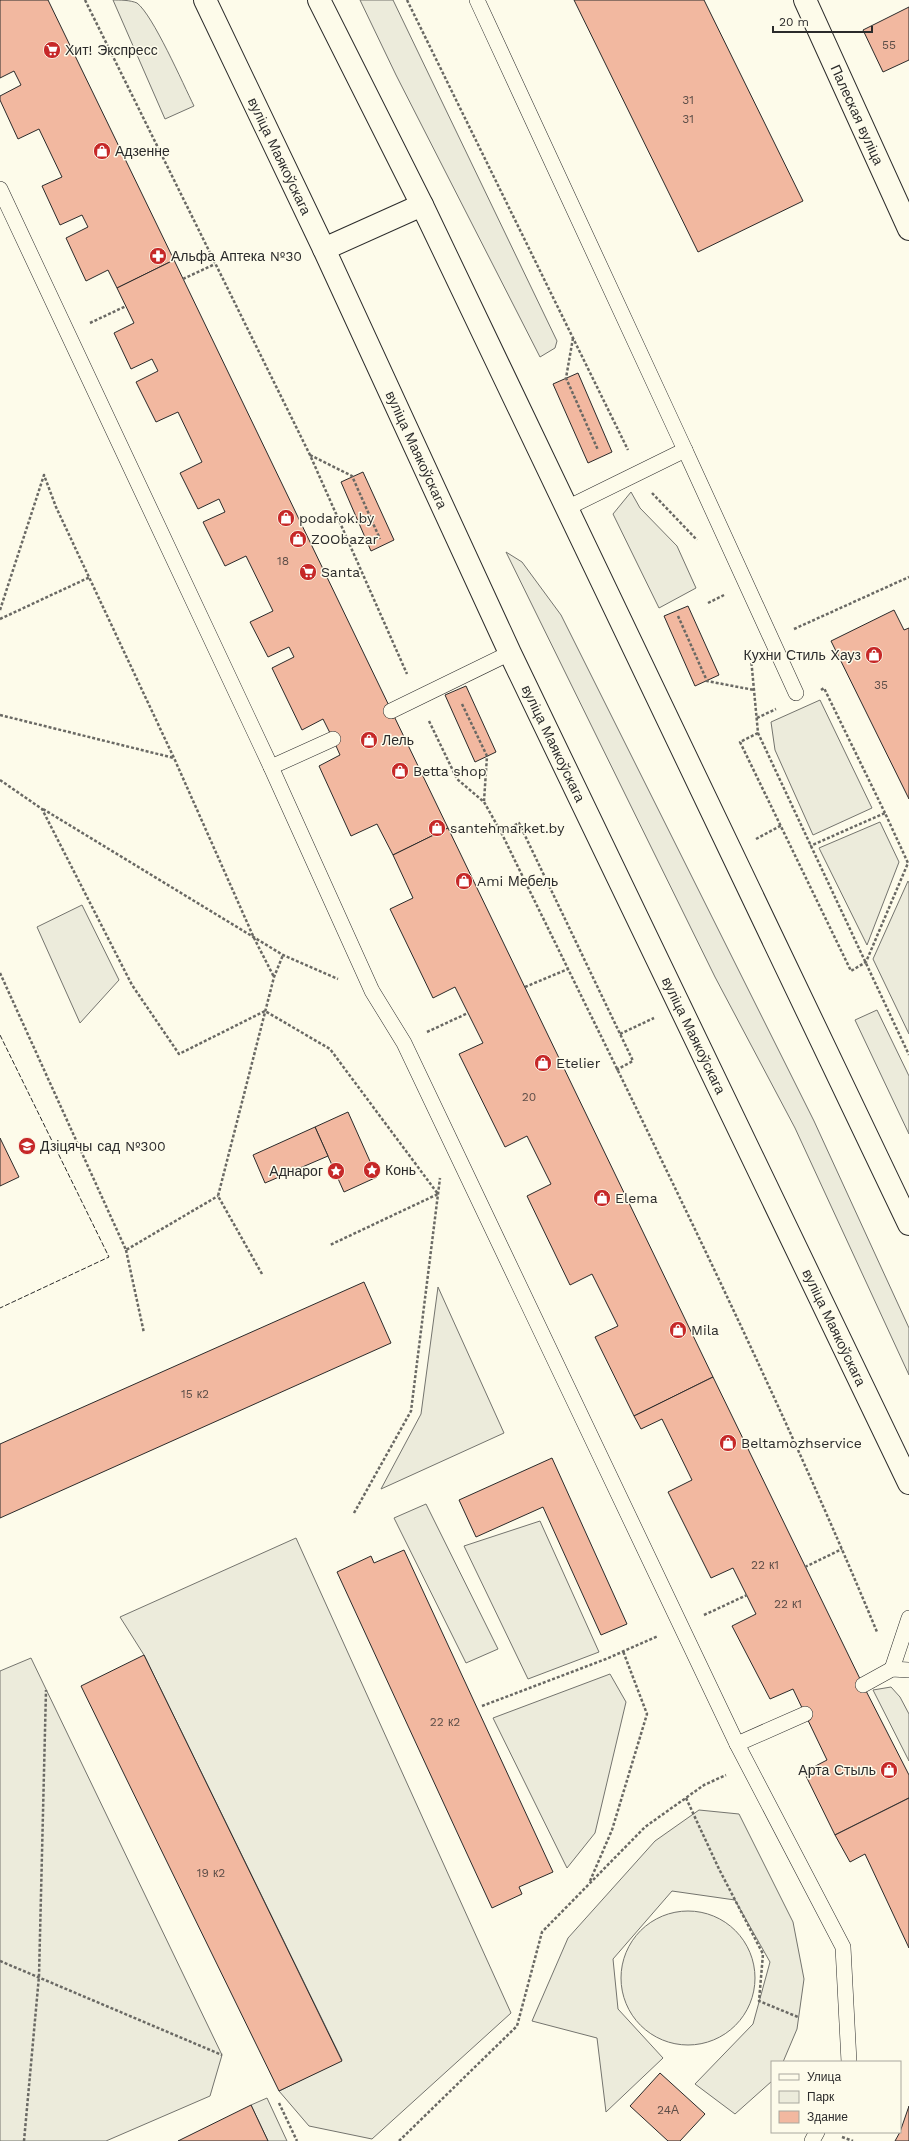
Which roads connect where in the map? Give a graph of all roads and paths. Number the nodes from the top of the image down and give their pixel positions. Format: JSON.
{"nodes":[{"id":1,"x":85,"y":0,"type":"edge"},
{"id":2,"x":205,"y":0,"type":"edge"},
{"id":3,"x":318,"y":0,"type":"edge"},
{"id":4,"x":407,"y":0,"type":"edge"},
{"id":5,"x":477,"y":0,"type":"edge"},
{"id":6,"x":805,"y":0,"type":"edge"},
{"id":7,"x":0,"y":189,"type":"edge"},
{"id":8,"x":422,"y":205,"type":"junction"},
{"id":9,"x":909,"y":229,"type":"edge"},
{"id":10,"x":324,"y":249,"type":"junction"},
{"id":11,"x":215,"y":264,"type":"junction"},
{"id":12,"x":183,"y":279,"type":"dead end"},
{"id":13,"x":126,"y":306,"type":"dead end"},
{"id":14,"x":69,"y":334,"type":"junction"},
{"id":15,"x":573,"y":338,"type":"junction"},
{"id":16,"x":598,"y":450,"type":"dead end"},
{"id":17,"x":685,"y":450,"type":"junction"},
{"id":18,"x":630,"y":454,"type":"dead end"},
{"id":19,"x":310,"y":455,"type":"junction"},
{"id":20,"x":652,"y":492,"type":"dead end"},
{"id":21,"x":567,"y":508,"type":"junction"},
{"id":22,"x":380,"y":539,"type":"dead end"},
{"id":23,"x":700,"y":542,"type":"dead end"},
{"id":24,"x":909,"y":577,"type":"edge"},
{"id":25,"x":90,"y":578,"type":"junction"},
{"id":26,"x":730,"y":592,"type":"dead end"},
{"id":27,"x":708,"y":602,"type":"dead end"},
{"id":28,"x":0,"y":610,"type":"edge"},
{"id":29,"x":678,"y":616,"type":"dead end"},
{"id":30,"x":0,"y":619,"type":"edge"},
{"id":31,"x":771,"y":639,"type":"junction"},
{"id":32,"x":510,"y":653,"type":"junction"},
{"id":33,"x":750,"y":653,"type":"dead end"},
{"id":34,"x":754,"y":690,"type":"junction"},
{"id":35,"x":818,"y":691,"type":"dead end"},
{"id":36,"x":796,"y":692,"type":"dead end"},
{"id":37,"x":418,"y":698,"type":"junction"},
{"id":38,"x":461,"y":701,"type":"dead end"},
{"id":39,"x":777,"y":709,"type":"dead end"},
{"id":40,"x":391,"y":711,"type":"dead end"},
{"id":41,"x":0,"y":715,"type":"edge"},
{"id":42,"x":756,"y":718,"type":"junction"},
{"id":43,"x":758,"y":733,"type":"junction"},
{"id":44,"x":333,"y":739,"type":"dead end"},
{"id":45,"x":174,"y":758,"type":"junction"},
{"id":46,"x":271,"y":767,"type":"junction"},
{"id":47,"x":0,"y":780,"type":"edge"},
{"id":48,"x":484,"y":802,"type":"junction"},
{"id":49,"x":42,"y":809,"type":"junction"},
{"id":50,"x":885,"y":813,"type":"junction"},
{"id":51,"x":501,"y":832,"type":"junction"},
{"id":52,"x":810,"y":846,"type":"junction"},
{"id":53,"x":909,"y":864,"type":"edge"},
{"id":54,"x":254,"y":938,"type":"junction"},
{"id":55,"x":283,"y":955,"type":"junction"},
{"id":56,"x":866,"y":962,"type":"junction"},
{"id":57,"x":568,"y":969,"type":"junction"},
{"id":58,"x":0,"y":973,"type":"edge"},
{"id":59,"x":274,"y":977,"type":"junction"},
{"id":60,"x":525,"y":987,"type":"dead end"},
{"id":61,"x":372,"y":991,"type":"junction"},
{"id":62,"x":680,"y":1006,"type":"junction"},
{"id":63,"x":265,"y":1011,"type":"junction"},
{"id":64,"x":468,"y":1013,"type":"dead end"},
{"id":65,"x":620,"y":1034,"type":"junction"},
{"id":66,"x":404,"y":1043,"type":"junction"},
{"id":67,"x":909,"y":1055,"type":"edge"},
{"id":68,"x":616,"y":1070,"type":"junction"},
{"id":69,"x":446,"y":1131,"type":"junction"},
{"id":70,"x":438,"y":1194,"type":"junction"},
{"id":71,"x":218,"y":1196,"type":"junction"},
{"id":72,"x":909,"y":1224,"type":"edge"},
{"id":73,"x":330,"y":1245,"type":"dead end"},
{"id":74,"x":126,"y":1250,"type":"junction"},
{"id":75,"x":262,"y":1274,"type":"dead end"},
{"id":76,"x":144,"y":1333,"type":"dead end"},
{"id":77,"x":909,"y":1483,"type":"edge"},
{"id":78,"x":354,"y":1513,"type":"dead end"},
{"id":79,"x":842,"y":1549,"type":"junction"},
{"id":80,"x":805,"y":1567,"type":"dead end"},
{"id":81,"x":747,"y":1594,"type":"dead end"},
{"id":82,"x":909,"y":1618,"type":"edge"},
{"id":83,"x":681,"y":1626,"type":"junction"},
{"id":84,"x":623,"y":1651,"type":"junction"},
{"id":85,"x":892,"y":1669,"type":"junction"},
{"id":86,"x":909,"y":1670,"type":"edge"},
{"id":87,"x":863,"y":1685,"type":"dead end"},
{"id":88,"x":46,"y":1690,"type":"dead end"},
{"id":89,"x":482,"y":1706,"type":"dead end"},
{"id":90,"x":805,"y":1714,"type":"dead end"},
{"id":91,"x":737,"y":1744,"type":"junction"},
{"id":92,"x":749,"y":1764,"type":"junction"},
{"id":93,"x":686,"y":1798,"type":"junction"},
{"id":94,"x":589,"y":1883,"type":"junction"},
{"id":95,"x":0,"y":1961,"type":"edge"},
{"id":96,"x":39,"y":1976,"type":"junction"},
{"id":97,"x":798,"y":2017,"type":"dead end"},
{"id":98,"x":222,"y":2056,"type":"dead end"},
{"id":99,"x":849,"y":2061,"type":"edge"},
{"id":100,"x":280,"y":2102,"type":"dead end"},
{"id":101,"x":24,"y":2141,"type":"edge"},
{"id":102,"x":297,"y":2141,"type":"edge"},
{"id":103,"x":399,"y":2141,"type":"edge"}],
"edges":[{"from":1,"to":11,"type":"path"},
{"from":2,"to":10,"type":"main road","name":"вуліца Маякоўскага"},
{"from":3,"to":8,"type":"main road"},
{"from":4,"to":15,"type":"path"},
{"from":5,"to":17,"type":"lane"},
{"from":6,"to":9,"type":"main road","name":"Палеская вуліца"},
{"from":7,"to":14,"type":"lane"},
{"from":8,"to":10,"type":"main road"},
{"from":8,"to":21,"type":"main road"},
{"from":10,"to":32,"type":"main road","name":"вуліца Маякоўскага"},
{"from":11,"to":12,"type":"path"},
{"from":11,"to":19,"type":"path"},
{"from":13,"to":14,"type":"path"},
{"from":14,"to":46,"type":"lane"},
{"from":15,"to":16,"type":"path"},
{"from":15,"to":18,"type":"path"},
{"from":17,"to":21,"type":"lane"},
{"from":17,"to":31,"type":"lane"},
{"from":19,"to":22,"type":"path"},
{"from":19,"to":37,"type":"path"},
{"from":20,"to":23,"type":"path"},
{"from":21,"to":72,"type":"main road"},
{"from":24,"to":31,"type":"path"},
{"from":25,"to":28,"type":"path"},
{"from":25,"to":30,"type":"path"},
{"from":25,"to":45,"type":"path"},
{"from":26,"to":27,"type":"path"},
{"from":29,"to":34,"type":"path"},
{"from":31,"to":36,"type":"lane"},
{"from":32,"to":37,"type":"lane"},
{"from":32,"to":62,"type":"main road","name":"вуліца Маякоўскага"},
{"from":33,"to":34,"type":"path"},
{"from":34,"to":42,"type":"path"},
{"from":35,"to":50,"type":"path"},
{"from":37,"to":40,"type":"lane"},
{"from":37,"to":48,"type":"path"},
{"from":38,"to":48,"type":"path"},
{"from":39,"to":42,"type":"path"},
{"from":41,"to":45,"type":"path"},
{"from":42,"to":43,"type":"path"},
{"from":43,"to":52,"type":"path"},
{"from":43,"to":56,"type":"path"},
{"from":44,"to":46,"type":"lane"},
{"from":45,"to":54,"type":"path"},
{"from":46,"to":61,"type":"lane"},
{"from":47,"to":49,"type":"path"},
{"from":48,"to":51,"type":"path"},
{"from":49,"to":54,"type":"path"},
{"from":49,"to":63,"type":"path"},
{"from":50,"to":52,"type":"path"},
{"from":50,"to":53,"type":"path"},
{"from":51,"to":57,"type":"path"},
{"from":51,"to":65,"type":"path"},
{"from":52,"to":56,"type":"path"},
{"from":53,"to":56,"type":"path"},
{"from":54,"to":55,"type":"path"},
{"from":54,"to":59,"type":"path"},
{"from":55,"to":59,"type":"path"},
{"from":55,"to":61,"type":"path"},
{"from":56,"to":67,"type":"path"},
{"from":57,"to":60,"type":"path"},
{"from":57,"to":68,"type":"path"},
{"from":58,"to":74,"type":"path"},
{"from":59,"to":63,"type":"path"},
{"from":61,"to":66,"type":"lane"},
{"from":62,"to":65,"type":"path"},
{"from":62,"to":77,"type":"main road","name":"вуліца Маякоўскага"},
{"from":63,"to":70,"type":"path"},
{"from":63,"to":71,"type":"path"},
{"from":64,"to":66,"type":"path"},
{"from":65,"to":68,"type":"path"},
{"from":66,"to":69,"type":"lane"},
{"from":68,"to":79,"type":"path"},
{"from":69,"to":70,"type":"path"},
{"from":69,"to":83,"type":"lane"},
{"from":70,"to":73,"type":"path"},
{"from":70,"to":78,"type":"path"},
{"from":71,"to":74,"type":"path"},
{"from":71,"to":75,"type":"path"},
{"from":74,"to":76,"type":"path"},
{"from":79,"to":80,"type":"path"},
{"from":79,"to":85,"type":"path"},
{"from":81,"to":83,"type":"path"},
{"from":82,"to":85,"type":"lane"},
{"from":83,"to":84,"type":"path"},
{"from":83,"to":91,"type":"lane"},
{"from":84,"to":89,"type":"path"},
{"from":84,"to":94,"type":"path"},
{"from":85,"to":86,"type":"lane"},
{"from":85,"to":87,"type":"lane"},
{"from":88,"to":96,"type":"path"},
{"from":90,"to":91,"type":"lane"},
{"from":91,"to":92,"type":"lane"},
{"from":92,"to":93,"type":"path"},
{"from":92,"to":99,"type":"lane"},
{"from":93,"to":94,"type":"path"},
{"from":93,"to":97,"type":"path"},
{"from":94,"to":103,"type":"path"},
{"from":95,"to":96,"type":"path"},
{"from":96,"to":98,"type":"path"},
{"from":96,"to":101,"type":"path"},
{"from":100,"to":102,"type":"path"}]}
